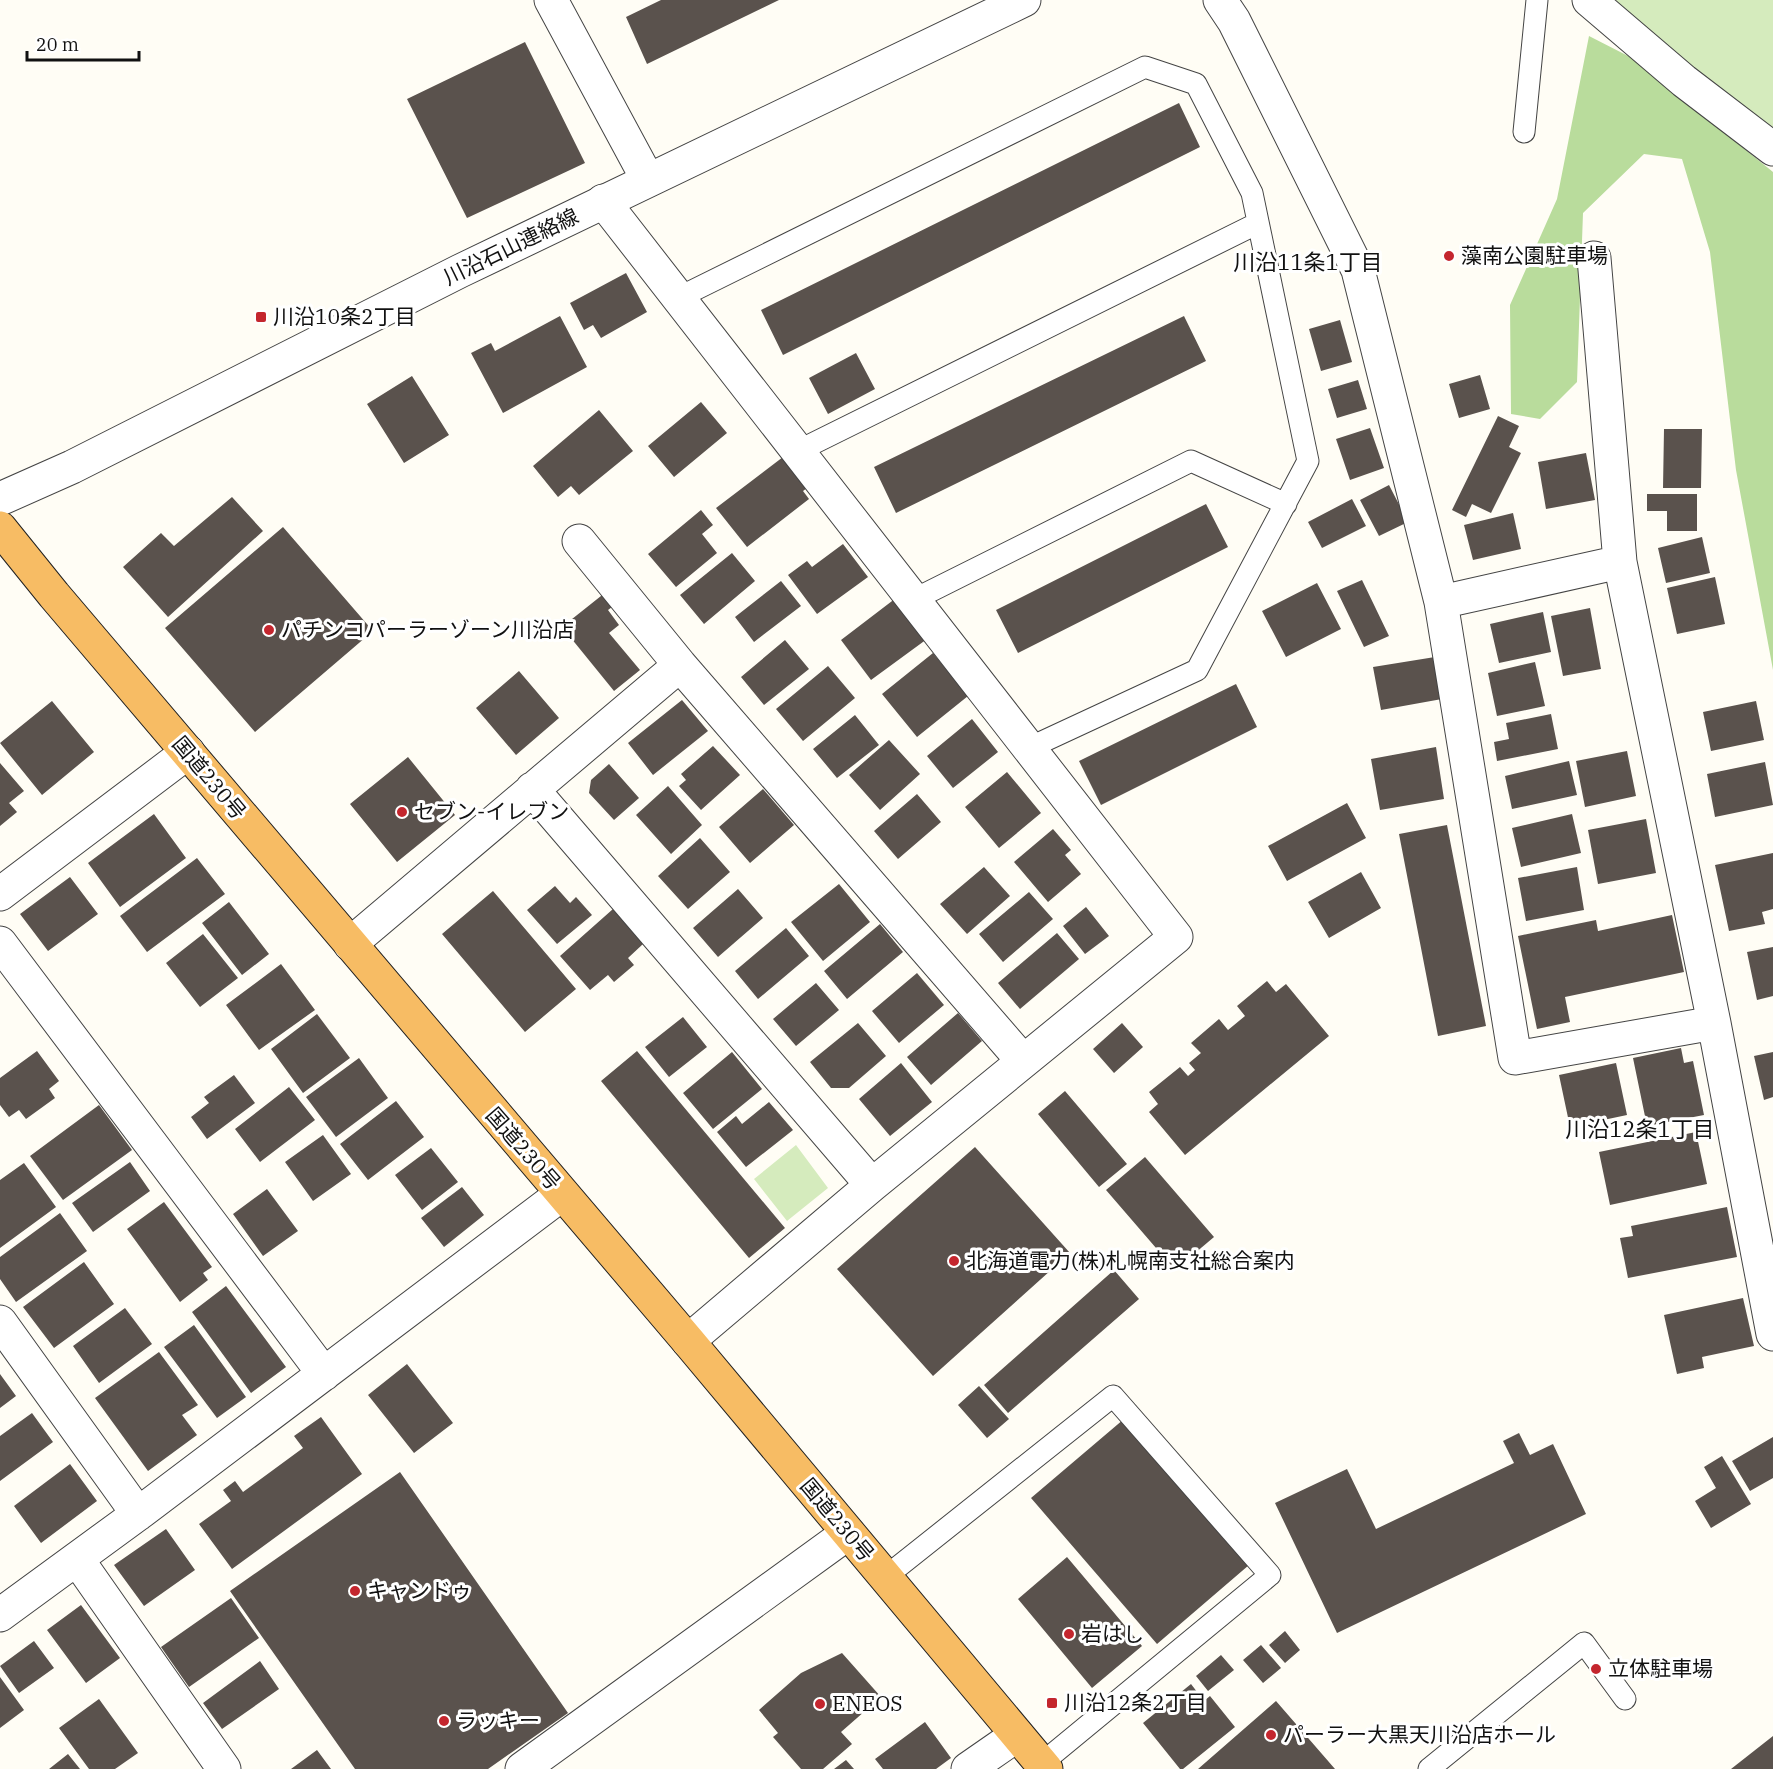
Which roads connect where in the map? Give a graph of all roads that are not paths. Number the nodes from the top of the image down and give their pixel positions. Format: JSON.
{"nodes":[{"id":1,"x":551,"y":0,"type":"edge"},
{"id":2,"x":1024,"y":0,"type":"edge"},
{"id":3,"x":1220,"y":0,"type":"edge"},
{"id":4,"x":1538,"y":0,"type":"edge"},
{"id":5,"x":1589,"y":0,"type":"edge"},
{"id":6,"x":1524,"y":132,"type":"dead end"},
{"id":7,"x":1773,"y":149,"type":"edge"},
{"id":8,"x":648,"y":180,"type":"junction"},
{"id":9,"x":603,"y":201,"type":"junction"},
{"id":10,"x":1258,"y":223,"type":"junction"},
{"id":11,"x":1594,"y":258,"type":"dead end"},
{"id":12,"x":678,"y":298,"type":"junction"},
{"id":13,"x":798,"y":451,"type":"junction"},
{"id":14,"x":0,"y":499,"type":"edge"},
{"id":15,"x":1286,"y":504,"type":"junction"},
{"id":16,"x":0,"y":528,"type":"edge"},
{"id":17,"x":579,"y":541,"type":"dead end"},
{"id":18,"x":1620,"y":562,"type":"junction"},
{"id":19,"x":913,"y":600,"type":"junction"},
{"id":20,"x":1441,"y":602,"type":"junction"},
{"id":21,"x":680,"y":665,"type":"junction"},
{"id":22,"x":1029,"y":748,"type":"junction"},
{"id":23,"x":188,"y":752,"type":"junction"},
{"id":24,"x":532,"y":789,"type":"junction"},
{"id":25,"x":0,"y":894,"type":"edge"},
{"id":26,"x":0,"y":943,"type":"edge"},
{"id":27,"x":350,"y":944,"type":"junction"},
{"id":28,"x":1714,"y":1023,"type":"junction"},
{"id":29,"x":1023,"y":1061,"type":"junction"},
{"id":30,"x":872,"y":1185,"type":"junction"},
{"id":31,"x":562,"y":1194,"type":"junction"},
{"id":32,"x":0,"y":1322,"type":"edge"},
{"id":33,"x":1773,"y":1334,"type":"edge"},
{"id":34,"x":688,"y":1341,"type":"junction"},
{"id":35,"x":324,"y":1374,"type":"junction"},
{"id":36,"x":138,"y":1514,"type":"junction"},
{"id":37,"x":848,"y":1533,"type":"junction"},
{"id":38,"x":77,"y":1559,"type":"junction"},
{"id":39,"x":884,"y":1578,"type":"junction"},
{"id":40,"x":0,"y":1615,"type":"edge"},
{"id":41,"x":1625,"y":1699,"type":"dead end"},
{"id":42,"x":1017,"y":1735,"type":"junction"},
{"id":43,"x":1044,"y":1766,"type":"edge"},
{"id":44,"x":224,"y":1769,"type":"edge"},
{"id":45,"x":522,"y":1769,"type":"edge"},
{"id":46,"x":968,"y":1769,"type":"edge"},
{"id":47,"x":1429,"y":1769,"type":"edge"}],
"edges":[{"from":1,"to":8,"type":"street"},
{"from":2,"to":8,"type":"street","name":"川沿石山連絡線"},
{"from":3,"to":20,"type":"street"},
{"from":4,"to":6,"type":"lane"},
{"from":5,"to":7,"type":"street"},
{"from":8,"to":9,"type":"street","name":"川沿石山連絡線"},
{"from":9,"to":12,"type":"street"},
{"from":9,"to":14,"type":"street","name":"川沿石山連絡線"},
{"from":10,"to":12,"type":"lane"},
{"from":10,"to":13,"type":"lane"},
{"from":10,"to":15,"type":"lane"},
{"from":11,"to":18,"type":"street"},
{"from":12,"to":13,"type":"street"},
{"from":13,"to":19,"type":"street"},
{"from":15,"to":19,"type":"lane"},
{"from":15,"to":22,"type":"lane"},
{"from":16,"to":23,"type":"highway","name":"国道230号"},
{"from":17,"to":21,"type":"street"},
{"from":18,"to":20,"type":"street"},
{"from":18,"to":28,"type":"street"},
{"from":19,"to":22,"type":"street"},
{"from":20,"to":28,"type":"street"},
{"from":21,"to":24,"type":"street"},
{"from":21,"to":29,"type":"street"},
{"from":22,"to":29,"type":"street"},
{"from":23,"to":25,"type":"street"},
{"from":23,"to":27,"type":"highway","name":"国道230号"},
{"from":24,"to":27,"type":"street"},
{"from":24,"to":30,"type":"street"},
{"from":26,"to":35,"type":"street"},
{"from":27,"to":31,"type":"highway","name":"国道230号"},
{"from":28,"to":33,"type":"street"},
{"from":29,"to":30,"type":"street"},
{"from":30,"to":34,"type":"street"},
{"from":31,"to":34,"type":"highway","name":"国道230号"},
{"from":31,"to":35,"type":"street"},
{"from":32,"to":36,"type":"street"},
{"from":34,"to":37,"type":"highway","name":"国道230号"},
{"from":35,"to":36,"type":"street"},
{"from":36,"to":38,"type":"street"},
{"from":37,"to":39,"type":"highway","name":"国道230号"},
{"from":37,"to":45,"type":"street"},
{"from":38,"to":40,"type":"street"},
{"from":38,"to":44,"type":"street"},
{"from":39,"to":42,"type":"highway","name":"国道230号"},
{"from":39,"to":43,"type":"lane"},
{"from":41,"to":47,"type":"lane"},
{"from":42,"to":43,"type":"highway","name":"国道230号"},
{"from":42,"to":46,"type":"street"}]}
